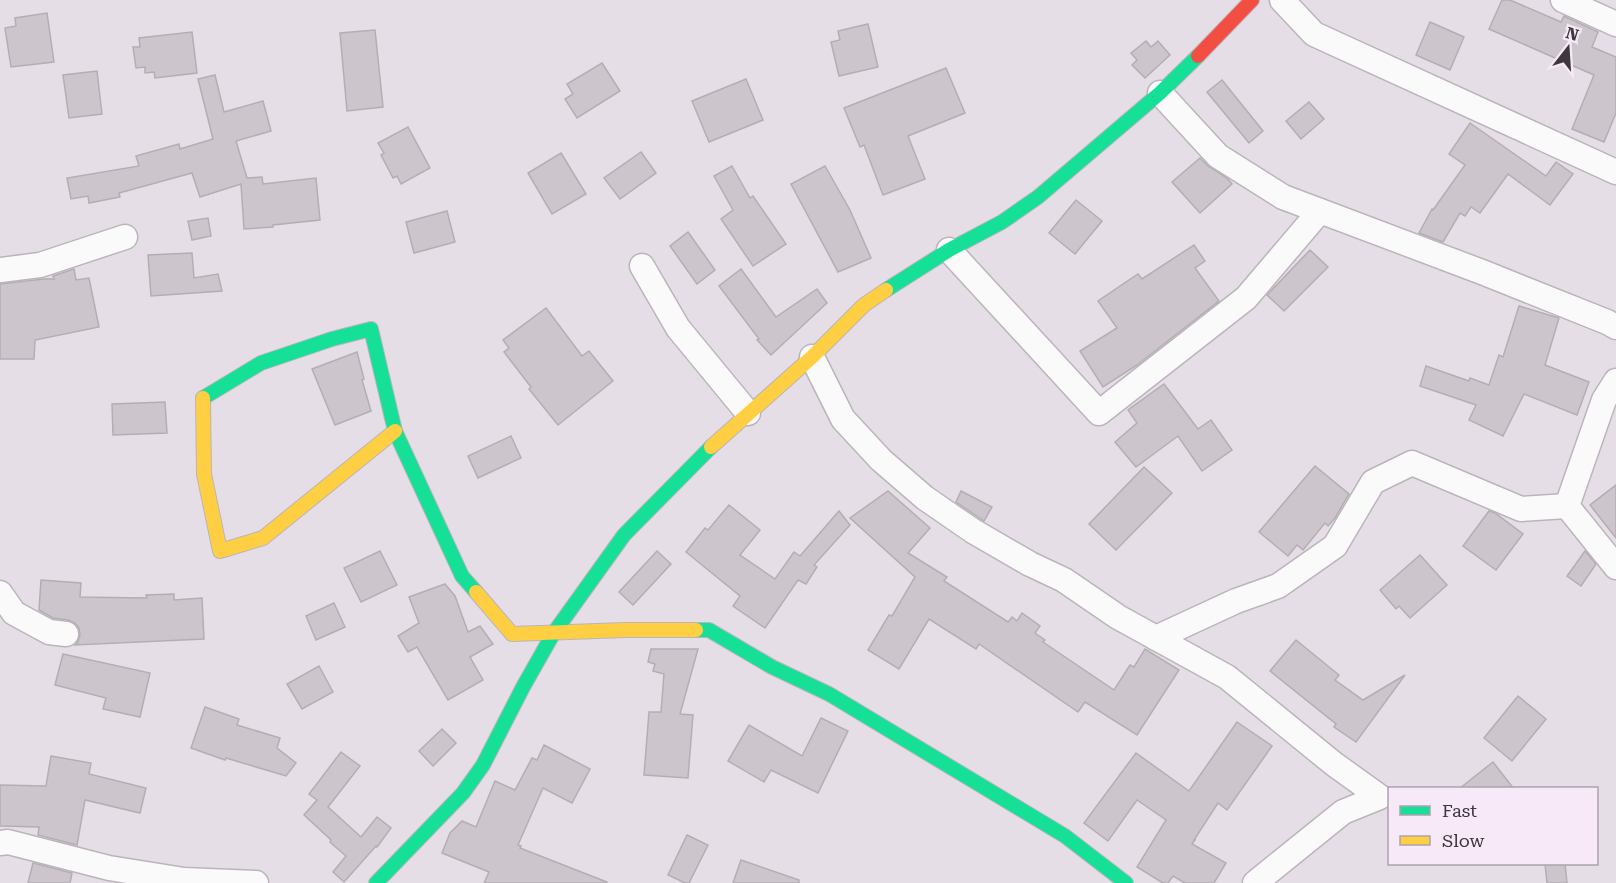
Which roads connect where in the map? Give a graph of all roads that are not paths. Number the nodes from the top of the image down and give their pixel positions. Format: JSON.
{"nodes":[{"id":1,"x":1252,"y":0,"type":"edge"},
{"id":2,"x":1282,"y":0,"type":"edge"},
{"id":3,"x":1563,"y":0,"type":"edge"},
{"id":4,"x":1616,"y":24,"type":"edge"},
{"id":5,"x":1160,"y":93,"type":"junction"},
{"id":6,"x":1616,"y":172,"type":"edge"},
{"id":7,"x":1320,"y":211,"type":"junction"},
{"id":8,"x":125,"y":237,"type":"dead end"},
{"id":9,"x":949,"y":250,"type":"junction"},
{"id":10,"x":642,"y":266,"type":"dead end"},
{"id":11,"x":0,"y":270,"type":"edge"},
{"id":12,"x":1616,"y":327,"type":"edge"},
{"id":13,"x":812,"y":357,"type":"junction"},
{"id":14,"x":1616,"y":381,"type":"edge"},
{"id":15,"x":748,"y":413,"type":"junction"},
{"id":16,"x":395,"y":431,"type":"junction"},
{"id":17,"x":1567,"y":506,"type":"junction"},
{"id":18,"x":1616,"y":567,"type":"edge"},
{"id":19,"x":0,"y":593,"type":"edge"},
{"id":20,"x":66,"y":634,"type":"dead end"},
{"id":21,"x":553,"y":634,"type":"junction"},
{"id":22,"x":1156,"y":639,"type":"junction"},
{"id":23,"x":0,"y":843,"type":"edge"},
{"id":24,"x":107,"y":876,"type":"edge"},
{"id":25,"x":255,"y":883,"type":"edge"},
{"id":26,"x":376,"y":883,"type":"edge"},
{"id":27,"x":1126,"y":883,"type":"edge"},
{"id":28,"x":1255,"y":883,"type":"edge"}],
"edges":[{"from":1,"to":5,"type":"street"},
{"from":2,"to":6,"type":"street"},
{"from":3,"to":4,"type":"street"},
{"from":5,"to":7,"type":"street"},
{"from":5,"to":9,"type":"street"},
{"from":7,"to":9,"type":"street"},
{"from":7,"to":12,"type":"street"},
{"from":8,"to":11,"type":"street"},
{"from":9,"to":13,"type":"street"},
{"from":10,"to":15,"type":"street"},
{"from":13,"to":15,"type":"street"},
{"from":13,"to":22,"type":"street"},
{"from":14,"to":17,"type":"street"},
{"from":15,"to":21,"type":"street"},
{"from":16,"to":16,"type":"street"},
{"from":16,"to":21,"type":"street"},
{"from":17,"to":18,"type":"street"},
{"from":17,"to":22,"type":"street"},
{"from":19,"to":20,"type":"street"},
{"from":21,"to":26,"type":"street"},
{"from":21,"to":27,"type":"street"},
{"from":22,"to":28,"type":"street"},
{"from":23,"to":24,"type":"street"},
{"from":24,"to":25,"type":"street"}]}
